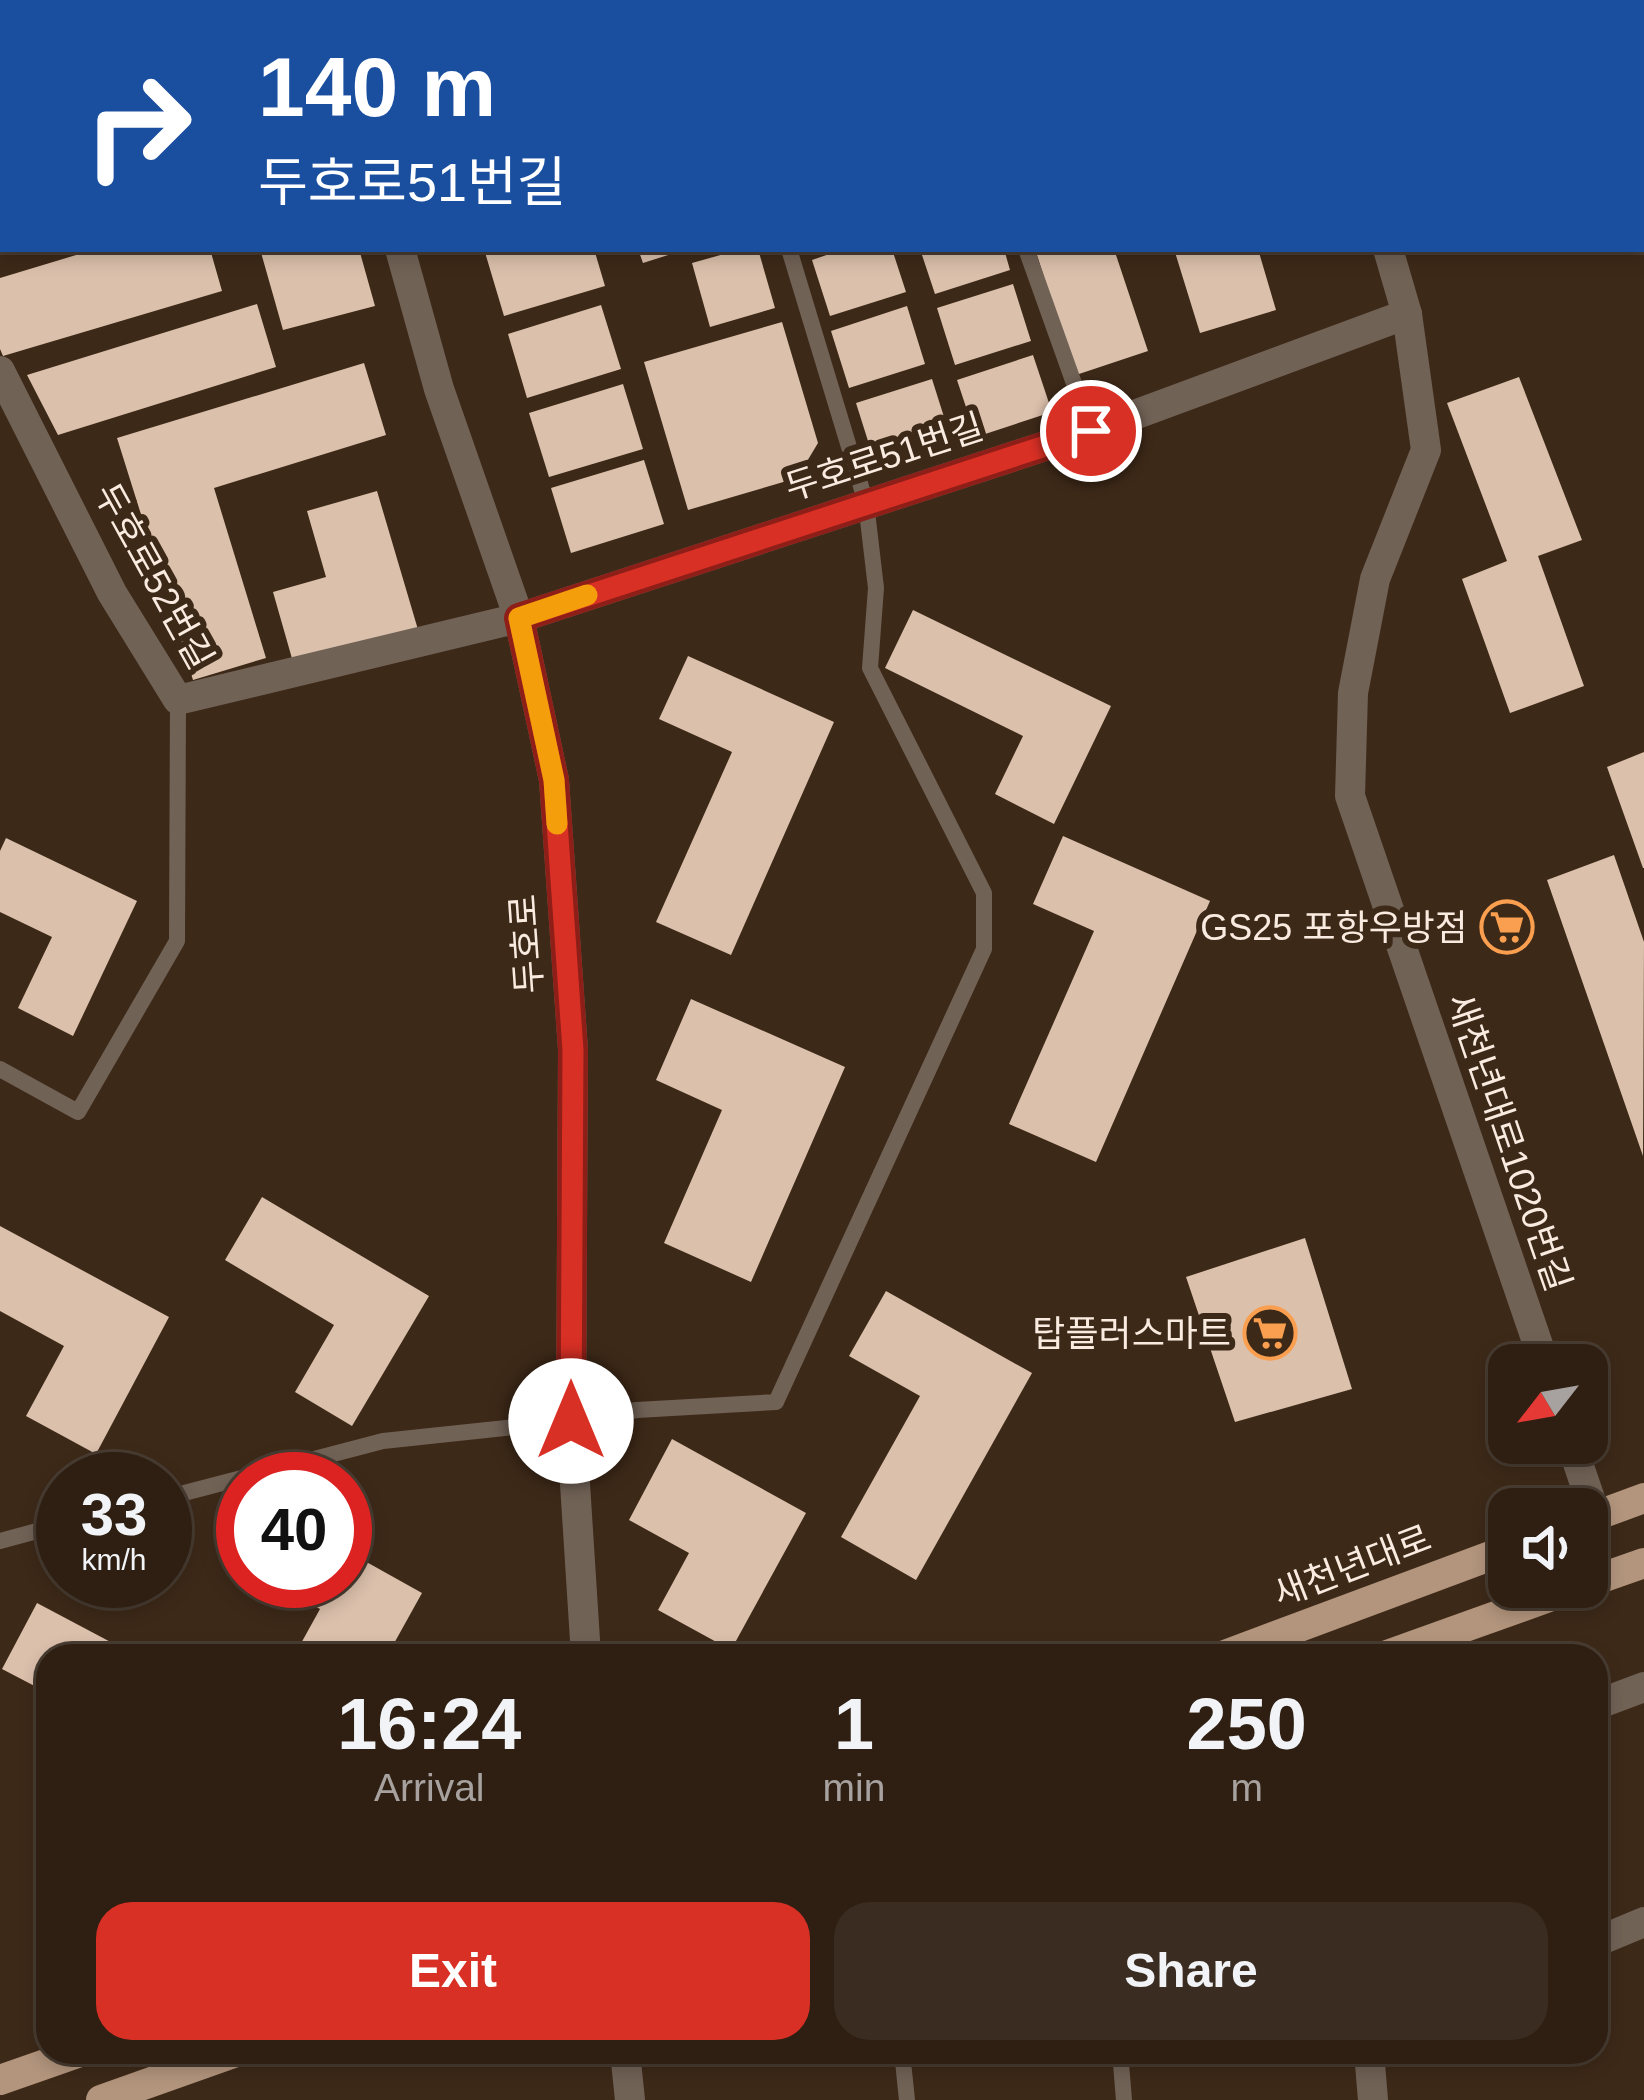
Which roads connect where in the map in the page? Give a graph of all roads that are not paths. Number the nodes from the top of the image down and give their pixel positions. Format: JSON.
{"nodes":[{"id":1,"x":401,"y":252,"type":"edge"},
{"id":2,"x":790,"y":252,"type":"edge"},
{"id":3,"x":1027,"y":252,"type":"edge"},
{"id":4,"x":1389,"y":252,"type":"edge"},
{"id":5,"x":1407,"y":314,"type":"junction"},
{"id":6,"x":0,"y":370,"type":"edge"},
{"id":7,"x":1091,"y":431,"type":"junction"},
{"id":8,"x":866,"y":503,"type":"junction"},
{"id":9,"x":519,"y":618,"type":"junction"},
{"id":10,"x":178,"y":700,"type":"junction"},
{"id":11,"x":0,"y":1069,"type":"edge"},
{"id":12,"x":1538,"y":1344,"type":"edge"},
{"id":13,"x":571,"y":1421,"type":"junction"},
{"id":14,"x":192,"y":1491,"type":"edge"},
{"id":15,"x":1644,"y":1498,"type":"edge"},
{"id":16,"x":1608,"y":1511,"type":"edge"},
{"id":17,"x":36,"y":1531,"type":"edge"},
{"id":18,"x":0,"y":1541,"type":"edge"},
{"id":19,"x":1488,"y":1557,"type":"edge"},
{"id":20,"x":1644,"y":1563,"type":"edge"},
{"id":21,"x":1608,"y":1576,"type":"edge"},
{"id":22,"x":1518,"y":1608,"type":"edge"},
{"id":23,"x":585,"y":1644,"type":"edge"},
{"id":24,"x":1254,"y":1644,"type":"edge"},
{"id":25,"x":1417,"y":1644,"type":"edge"},
{"id":26,"x":1644,"y":1687,"type":"edge"},
{"id":27,"x":1608,"y":1700,"type":"edge"},
{"id":28,"x":1644,"y":1922,"type":"edge"},
{"id":29,"x":1608,"y":1937,"type":"edge"},
{"id":30,"x":46,"y":2064,"type":"edge"},
{"id":31,"x":202,"y":2064,"type":"edge"},
{"id":32,"x":627,"y":2064,"type":"edge"},
{"id":33,"x":903,"y":2064,"type":"edge"},
{"id":34,"x":1121,"y":2064,"type":"edge"},
{"id":35,"x":1370,"y":2064,"type":"edge"},
{"id":36,"x":0,"y":2080,"type":"edge"},
{"id":37,"x":101,"y":2100,"type":"edge"},
{"id":38,"x":630,"y":2100,"type":"edge"},
{"id":39,"x":907,"y":2100,"type":"edge"},
{"id":40,"x":1124,"y":2100,"type":"edge"},
{"id":41,"x":1373,"y":2100,"type":"edge"}],
"edges":[{"from":1,"to":9,"type":"street","name":"두호로"},
{"from":2,"to":8,"type":"lane"},
{"from":3,"to":7,"type":"lane"},
{"from":4,"to":5,"type":"street","name":"새천년대로1020번길"},
{"from":5,"to":7,"type":"street","name":"두호로51번길"},
{"from":5,"to":12,"type":"street","name":"새천년대로1020번길"},
{"from":6,"to":10,"type":"street","name":"두호로52번길"},
{"from":7,"to":8,"type":"street","name":"두호로51번길"},
{"from":8,"to":9,"type":"street","name":"두호로51번길"},
{"from":8,"to":13,"type":"lane"},
{"from":9,"to":10,"type":"street","name":"두호로52번길"},
{"from":9,"to":13,"type":"street","name":"두호로"},
{"from":10,"to":11,"type":"lane"},
{"from":13,"to":14,"type":"lane"},
{"from":13,"to":23,"type":"street","name":"두호로"},
{"from":15,"to":16,"type":"main road"},
{"from":17,"to":18,"type":"lane"},
{"from":19,"to":24,"type":"main road","name":"새천년대로"},
{"from":20,"to":21,"type":"main road"},
{"from":22,"to":25,"type":"main road"},
{"from":26,"to":27,"type":"street"},
{"from":28,"to":29,"type":"street"},
{"from":30,"to":36,"type":"main road"},
{"from":31,"to":37,"type":"main road"},
{"from":32,"to":38,"type":"street"},
{"from":33,"to":39,"type":"lane"},
{"from":34,"to":40,"type":"lane"},
{"from":35,"to":41,"type":"street"}]}
